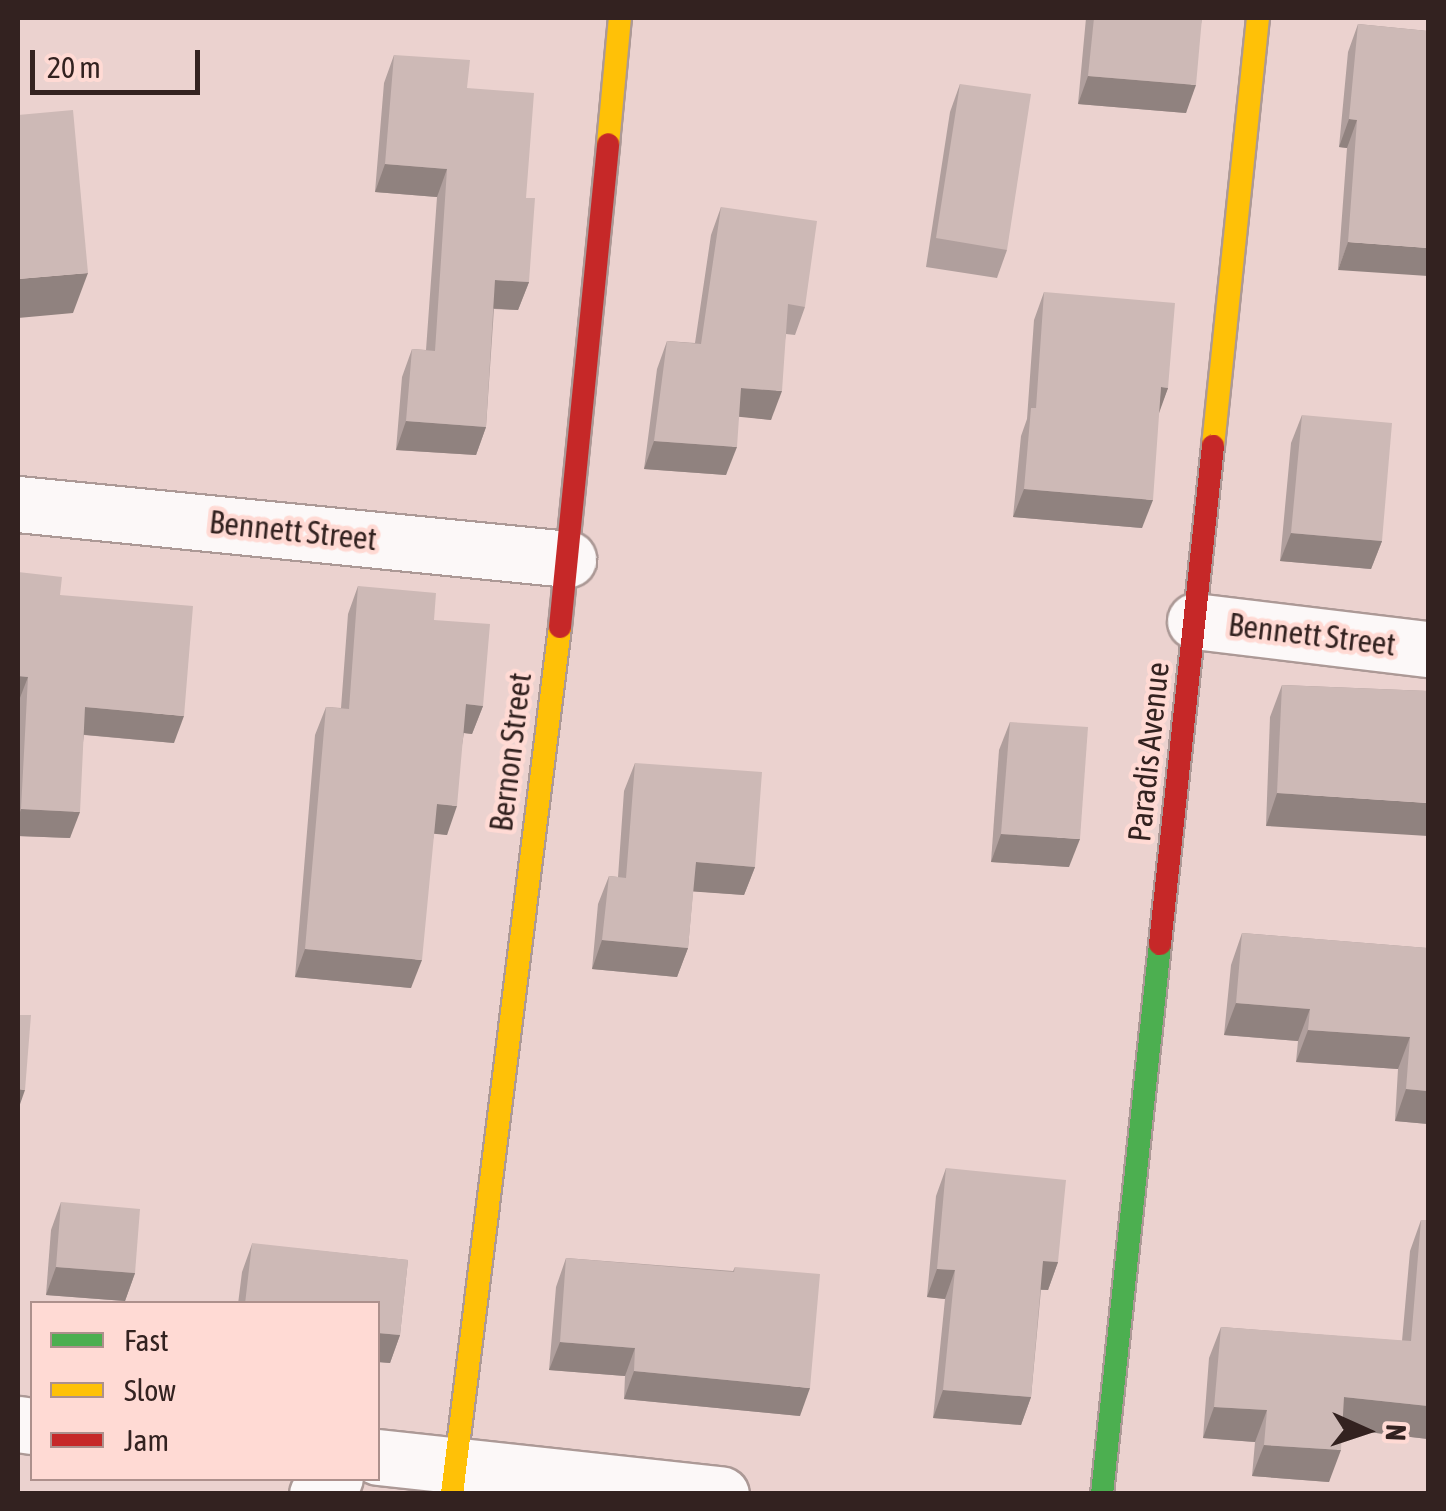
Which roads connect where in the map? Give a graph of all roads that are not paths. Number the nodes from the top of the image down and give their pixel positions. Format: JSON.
{"nodes":[{"id":1,"x":620,"y":18,"type":"edge"},
{"id":2,"x":1258,"y":18,"type":"edge"},
{"id":3,"x":18,"y":504,"type":"edge"},
{"id":4,"x":568,"y":558,"type":"junction"},
{"id":5,"x":1196,"y":621,"type":"junction"},
{"id":6,"x":1428,"y":649,"type":"edge"},
{"id":7,"x":380,"y":1458,"type":"edge"},
{"id":8,"x":453,"y":1479,"type":"edge"},
{"id":9,"x":721,"y":1494,"type":"edge"},
{"id":10,"x":1102,"y":1494,"type":"edge"}],
"edges":[{"from":1,"to":4,"type":"street","name":"Bernon Street"},
{"from":2,"to":5,"type":"street","name":"Paradis Avenue"},
{"from":3,"to":4,"type":"street","name":"Bennett Street"},
{"from":4,"to":8,"type":"street","name":"Bernon Street"},
{"from":5,"to":6,"type":"street","name":"Bennett Street"},
{"from":5,"to":10,"type":"street","name":"Paradis Avenue"},
{"from":7,"to":8,"type":"street"},
{"from":8,"to":9,"type":"street"}]}
